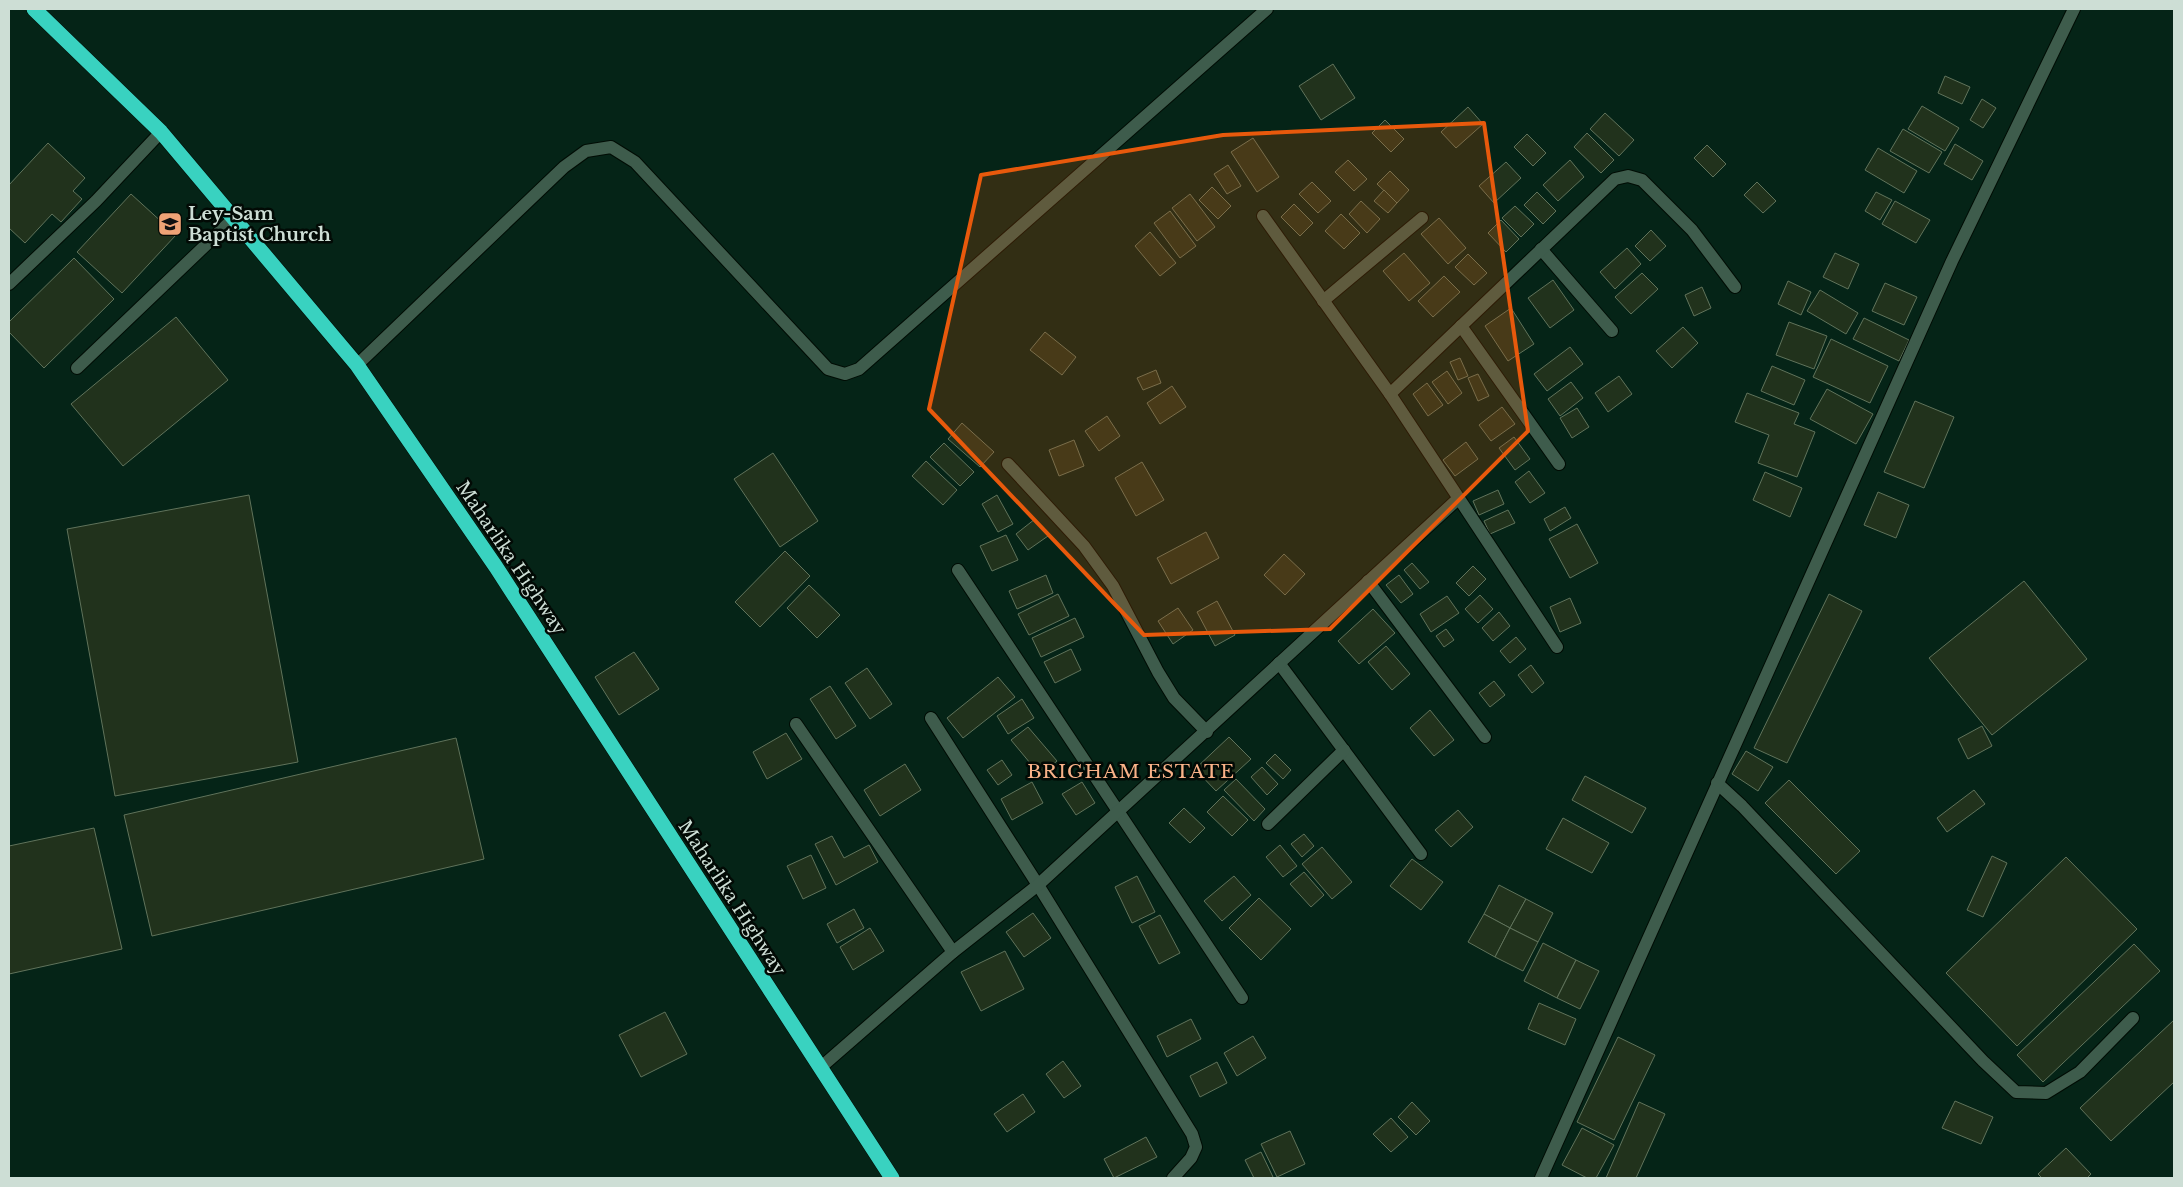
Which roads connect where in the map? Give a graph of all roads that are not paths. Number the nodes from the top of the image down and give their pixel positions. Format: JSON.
{"nodes":[{"id":1,"x":34,"y":9,"type":"edge"},
{"id":2,"x":1267,"y":9,"type":"edge"},
{"id":3,"x":2074,"y":9,"type":"edge"},
{"id":4,"x":161,"y":132,"type":"junction"},
{"id":5,"x":1262,"y":216,"type":"dead end"},
{"id":6,"x":234,"y":218,"type":"junction"},
{"id":7,"x":1422,"y":218,"type":"dead end"},
{"id":8,"x":1541,"y":249,"type":"junction"},
{"id":9,"x":9,"y":284,"type":"edge"},
{"id":10,"x":1735,"y":287,"type":"dead end"},
{"id":11,"x":1323,"y":301,"type":"junction"},
{"id":12,"x":1461,"y":326,"type":"junction"},
{"id":13,"x":1612,"y":331,"type":"dead end"},
{"id":14,"x":358,"y":365,"type":"junction"},
{"id":15,"x":77,"y":368,"type":"dead end"},
{"id":16,"x":1390,"y":394,"type":"junction"},
{"id":17,"x":1008,"y":464,"type":"dead end"},
{"id":18,"x":1559,"y":464,"type":"dead end"},
{"id":19,"x":1459,"y":498,"type":"junction"},
{"id":20,"x":958,"y":570,"type":"dead end"},
{"id":21,"x":1368,"y":581,"type":"junction"},
{"id":22,"x":1557,"y":648,"type":"dead end"},
{"id":23,"x":1279,"y":663,"type":"junction"},
{"id":24,"x":931,"y":718,"type":"dead end"},
{"id":25,"x":796,"y":724,"type":"dead end"},
{"id":26,"x":1206,"y":732,"type":"junction"},
{"id":27,"x":1484,"y":737,"type":"dead end"},
{"id":28,"x":1344,"y":750,"type":"junction"},
{"id":29,"x":1717,"y":782,"type":"junction"},
{"id":30,"x":1118,"y":810,"type":"junction"},
{"id":31,"x":1268,"y":824,"type":"dead end"},
{"id":32,"x":1421,"y":854,"type":"dead end"},
{"id":33,"x":1038,"y":885,"type":"junction"},
{"id":34,"x":953,"y":952,"type":"junction"},
{"id":35,"x":1242,"y":998,"type":"dead end"},
{"id":36,"x":2133,"y":1018,"type":"dead end"},
{"id":37,"x":820,"y":1068,"type":"junction"},
{"id":38,"x":892,"y":1178,"type":"edge"},
{"id":39,"x":1173,"y":1178,"type":"edge"},
{"id":40,"x":1540,"y":1178,"type":"edge"}],
"edges":[{"from":1,"to":4,"type":"highway","name":"Maharlika Highway"},
{"from":2,"to":14,"type":"street"},
{"from":3,"to":29,"type":"street"},
{"from":4,"to":6,"type":"highway","name":"Maharlika Highway"},
{"from":4,"to":9,"type":"street"},
{"from":5,"to":11,"type":"street"},
{"from":6,"to":14,"type":"highway","name":"Maharlika Highway"},
{"from":6,"to":15,"type":"street"},
{"from":7,"to":11,"type":"street"},
{"from":8,"to":10,"type":"street"},
{"from":8,"to":12,"type":"street"},
{"from":8,"to":13,"type":"street"},
{"from":11,"to":16,"type":"street"},
{"from":12,"to":16,"type":"street"},
{"from":12,"to":18,"type":"street"},
{"from":14,"to":37,"type":"highway","name":"Maharlika Highway"},
{"from":16,"to":19,"type":"street"},
{"from":17,"to":26,"type":"street"},
{"from":19,"to":21,"type":"street"},
{"from":19,"to":22,"type":"street"},
{"from":20,"to":30,"type":"street"},
{"from":21,"to":23,"type":"street"},
{"from":21,"to":27,"type":"street"},
{"from":23,"to":26,"type":"street"},
{"from":23,"to":28,"type":"street"},
{"from":24,"to":33,"type":"street"},
{"from":25,"to":34,"type":"street"},
{"from":26,"to":30,"type":"street"},
{"from":28,"to":31,"type":"street"},
{"from":28,"to":32,"type":"street"},
{"from":29,"to":36,"type":"street"},
{"from":29,"to":40,"type":"street"},
{"from":30,"to":33,"type":"street"},
{"from":30,"to":35,"type":"street"},
{"from":33,"to":34,"type":"street"},
{"from":33,"to":39,"type":"street"},
{"from":34,"to":37,"type":"street"},
{"from":37,"to":38,"type":"highway","name":"Maharlika Highway"}]}
